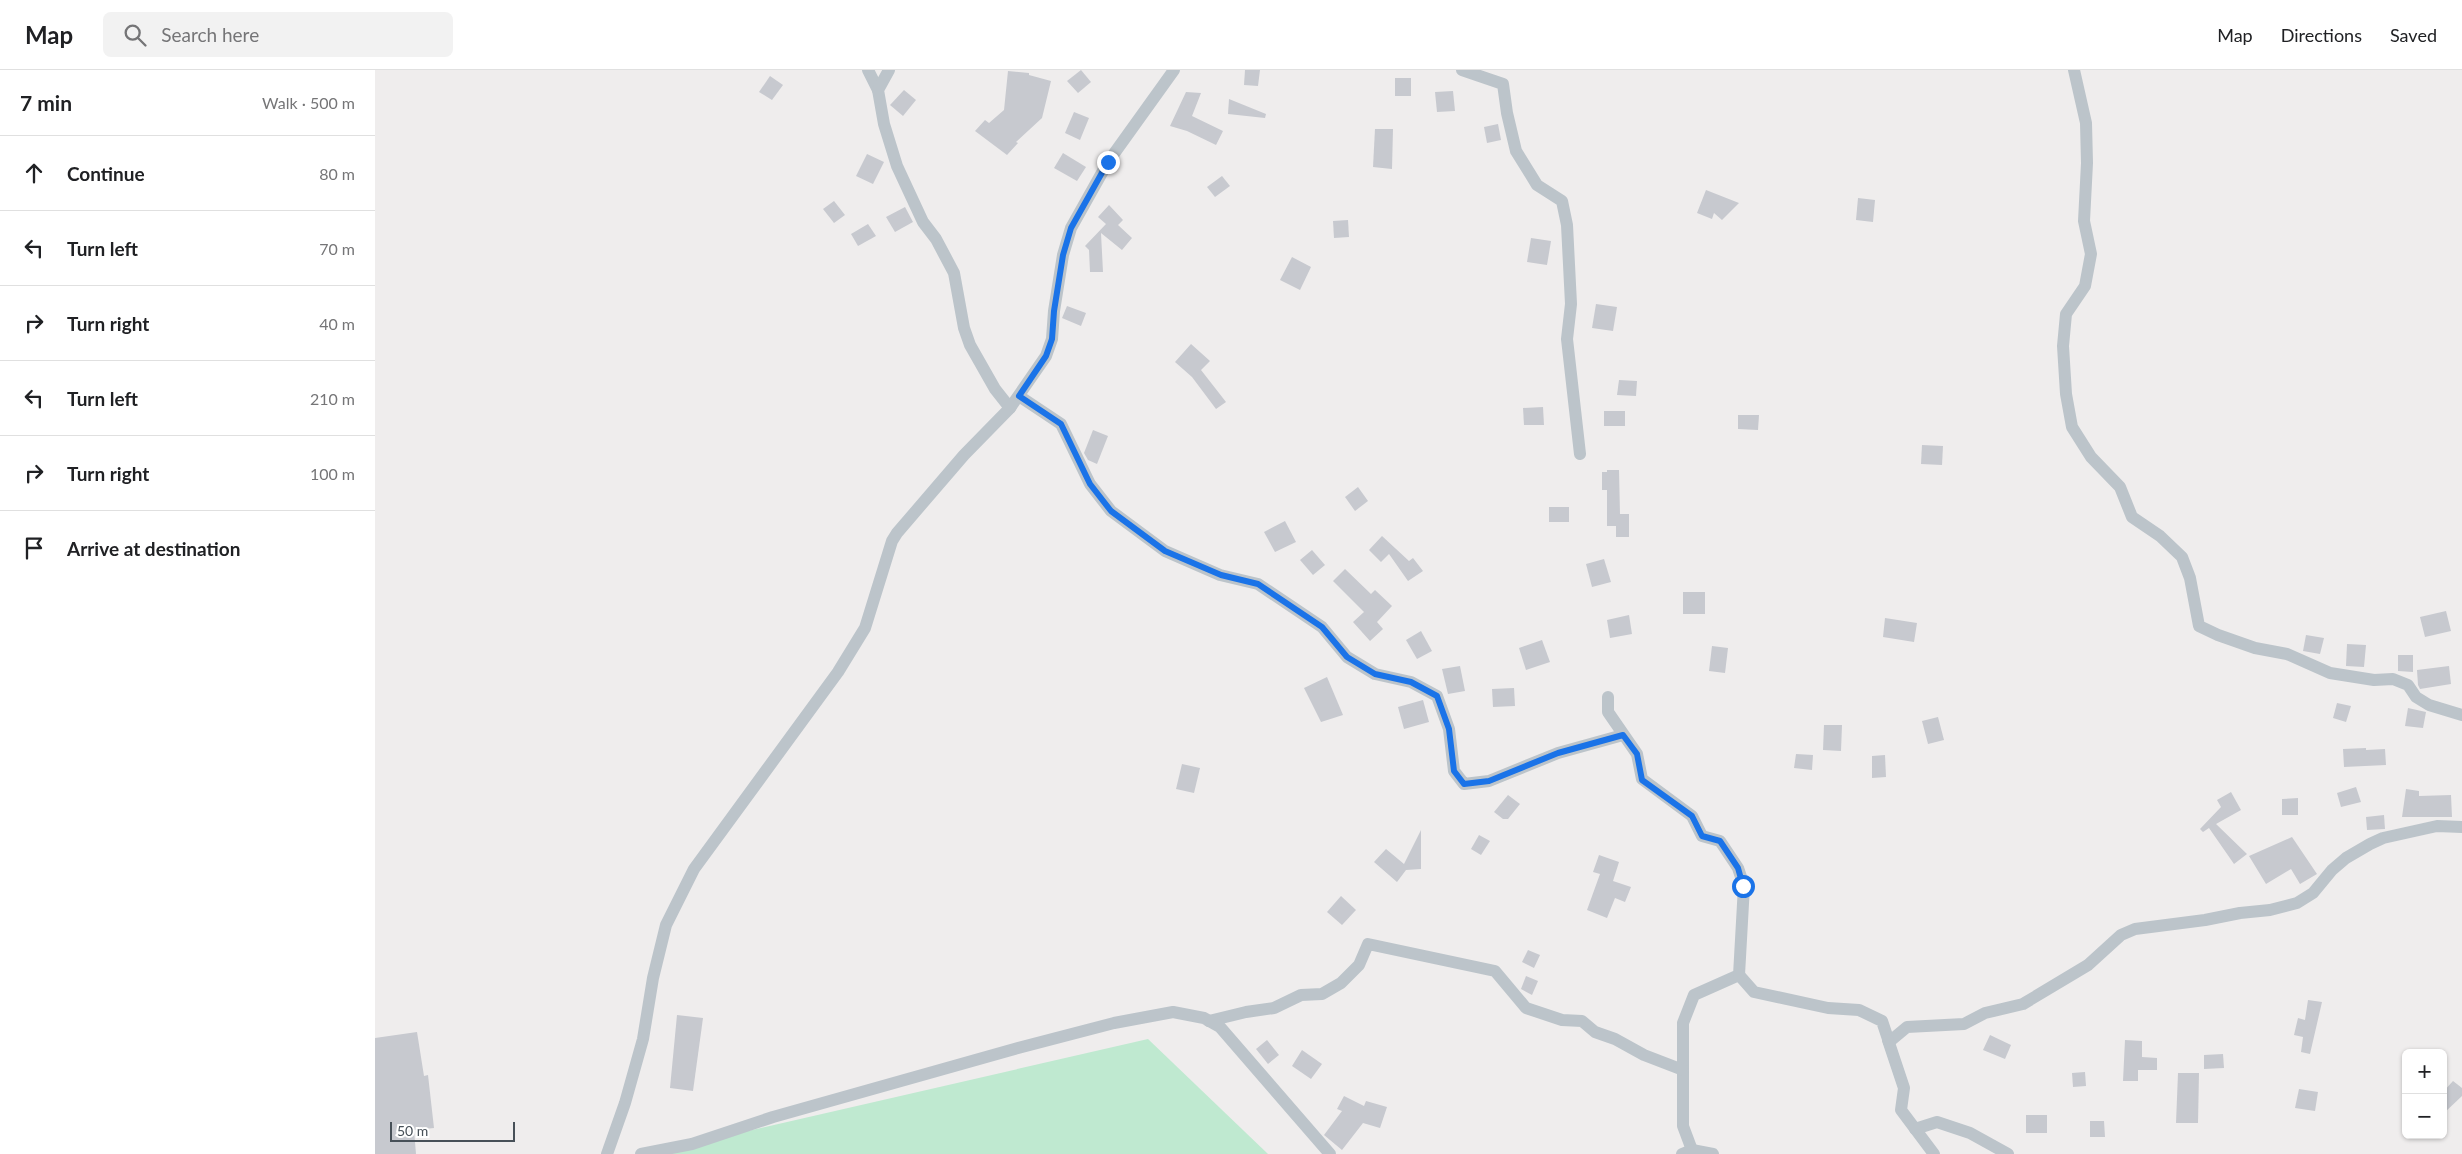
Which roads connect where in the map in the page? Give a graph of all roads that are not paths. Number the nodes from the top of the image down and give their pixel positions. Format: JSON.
{"nodes":[{"id":1,"x":868,"y":70,"type":"edge"},
{"id":2,"x":889,"y":70,"type":"edge"},
{"id":3,"x":1174,"y":70,"type":"edge"},
{"id":4,"x":1462,"y":70,"type":"edge"},
{"id":5,"x":2074,"y":70,"type":"edge"},
{"id":6,"x":878,"y":90,"type":"junction"},
{"id":7,"x":1019,"y":396,"type":"junction"},
{"id":8,"x":1010,"y":408,"type":"junction"},
{"id":9,"x":1580,"y":454,"type":"dead end"},
{"id":10,"x":1608,"y":697,"type":"dead end"},
{"id":11,"x":2462,"y":716,"type":"edge"},
{"id":12,"x":1623,"y":735,"type":"junction"},
{"id":13,"x":2462,"y":828,"type":"edge"},
{"id":14,"x":1739,"y":975,"type":"junction"},
{"id":15,"x":1209,"y":1020,"type":"junction"},
{"id":16,"x":1888,"y":1040,"type":"junction"},
{"id":17,"x":1683,"y":1070,"type":"junction"},
{"id":18,"x":1915,"y":1130,"type":"junction"},
{"id":19,"x":1687,"y":1152,"type":"edge"},
{"id":20,"x":607,"y":1154,"type":"edge"},
{"id":21,"x":641,"y":1154,"type":"edge"},
{"id":22,"x":1330,"y":1154,"type":"edge"},
{"id":23,"x":1713,"y":1154,"type":"edge"},
{"id":24,"x":1934,"y":1154,"type":"edge"},
{"id":25,"x":2008,"y":1154,"type":"edge"}],
"edges":[{"from":1,"to":6,"type":"street"},
{"from":2,"to":6,"type":"street"},
{"from":3,"to":7,"type":"street"},
{"from":4,"to":9,"type":"street"},
{"from":5,"to":11,"type":"street"},
{"from":6,"to":8,"type":"street"},
{"from":7,"to":8,"type":"street"},
{"from":7,"to":12,"type":"street"},
{"from":8,"to":20,"type":"street"},
{"from":10,"to":12,"type":"street"},
{"from":12,"to":14,"type":"street"},
{"from":13,"to":16,"type":"street"},
{"from":14,"to":16,"type":"street"},
{"from":14,"to":17,"type":"street"},
{"from":15,"to":17,"type":"street"},
{"from":15,"to":21,"type":"street"},
{"from":15,"to":22,"type":"street"},
{"from":16,"to":18,"type":"street"},
{"from":17,"to":19,"type":"street"},
{"from":18,"to":24,"type":"street"},
{"from":18,"to":25,"type":"street"},
{"from":19,"to":23,"type":"street"}]}
